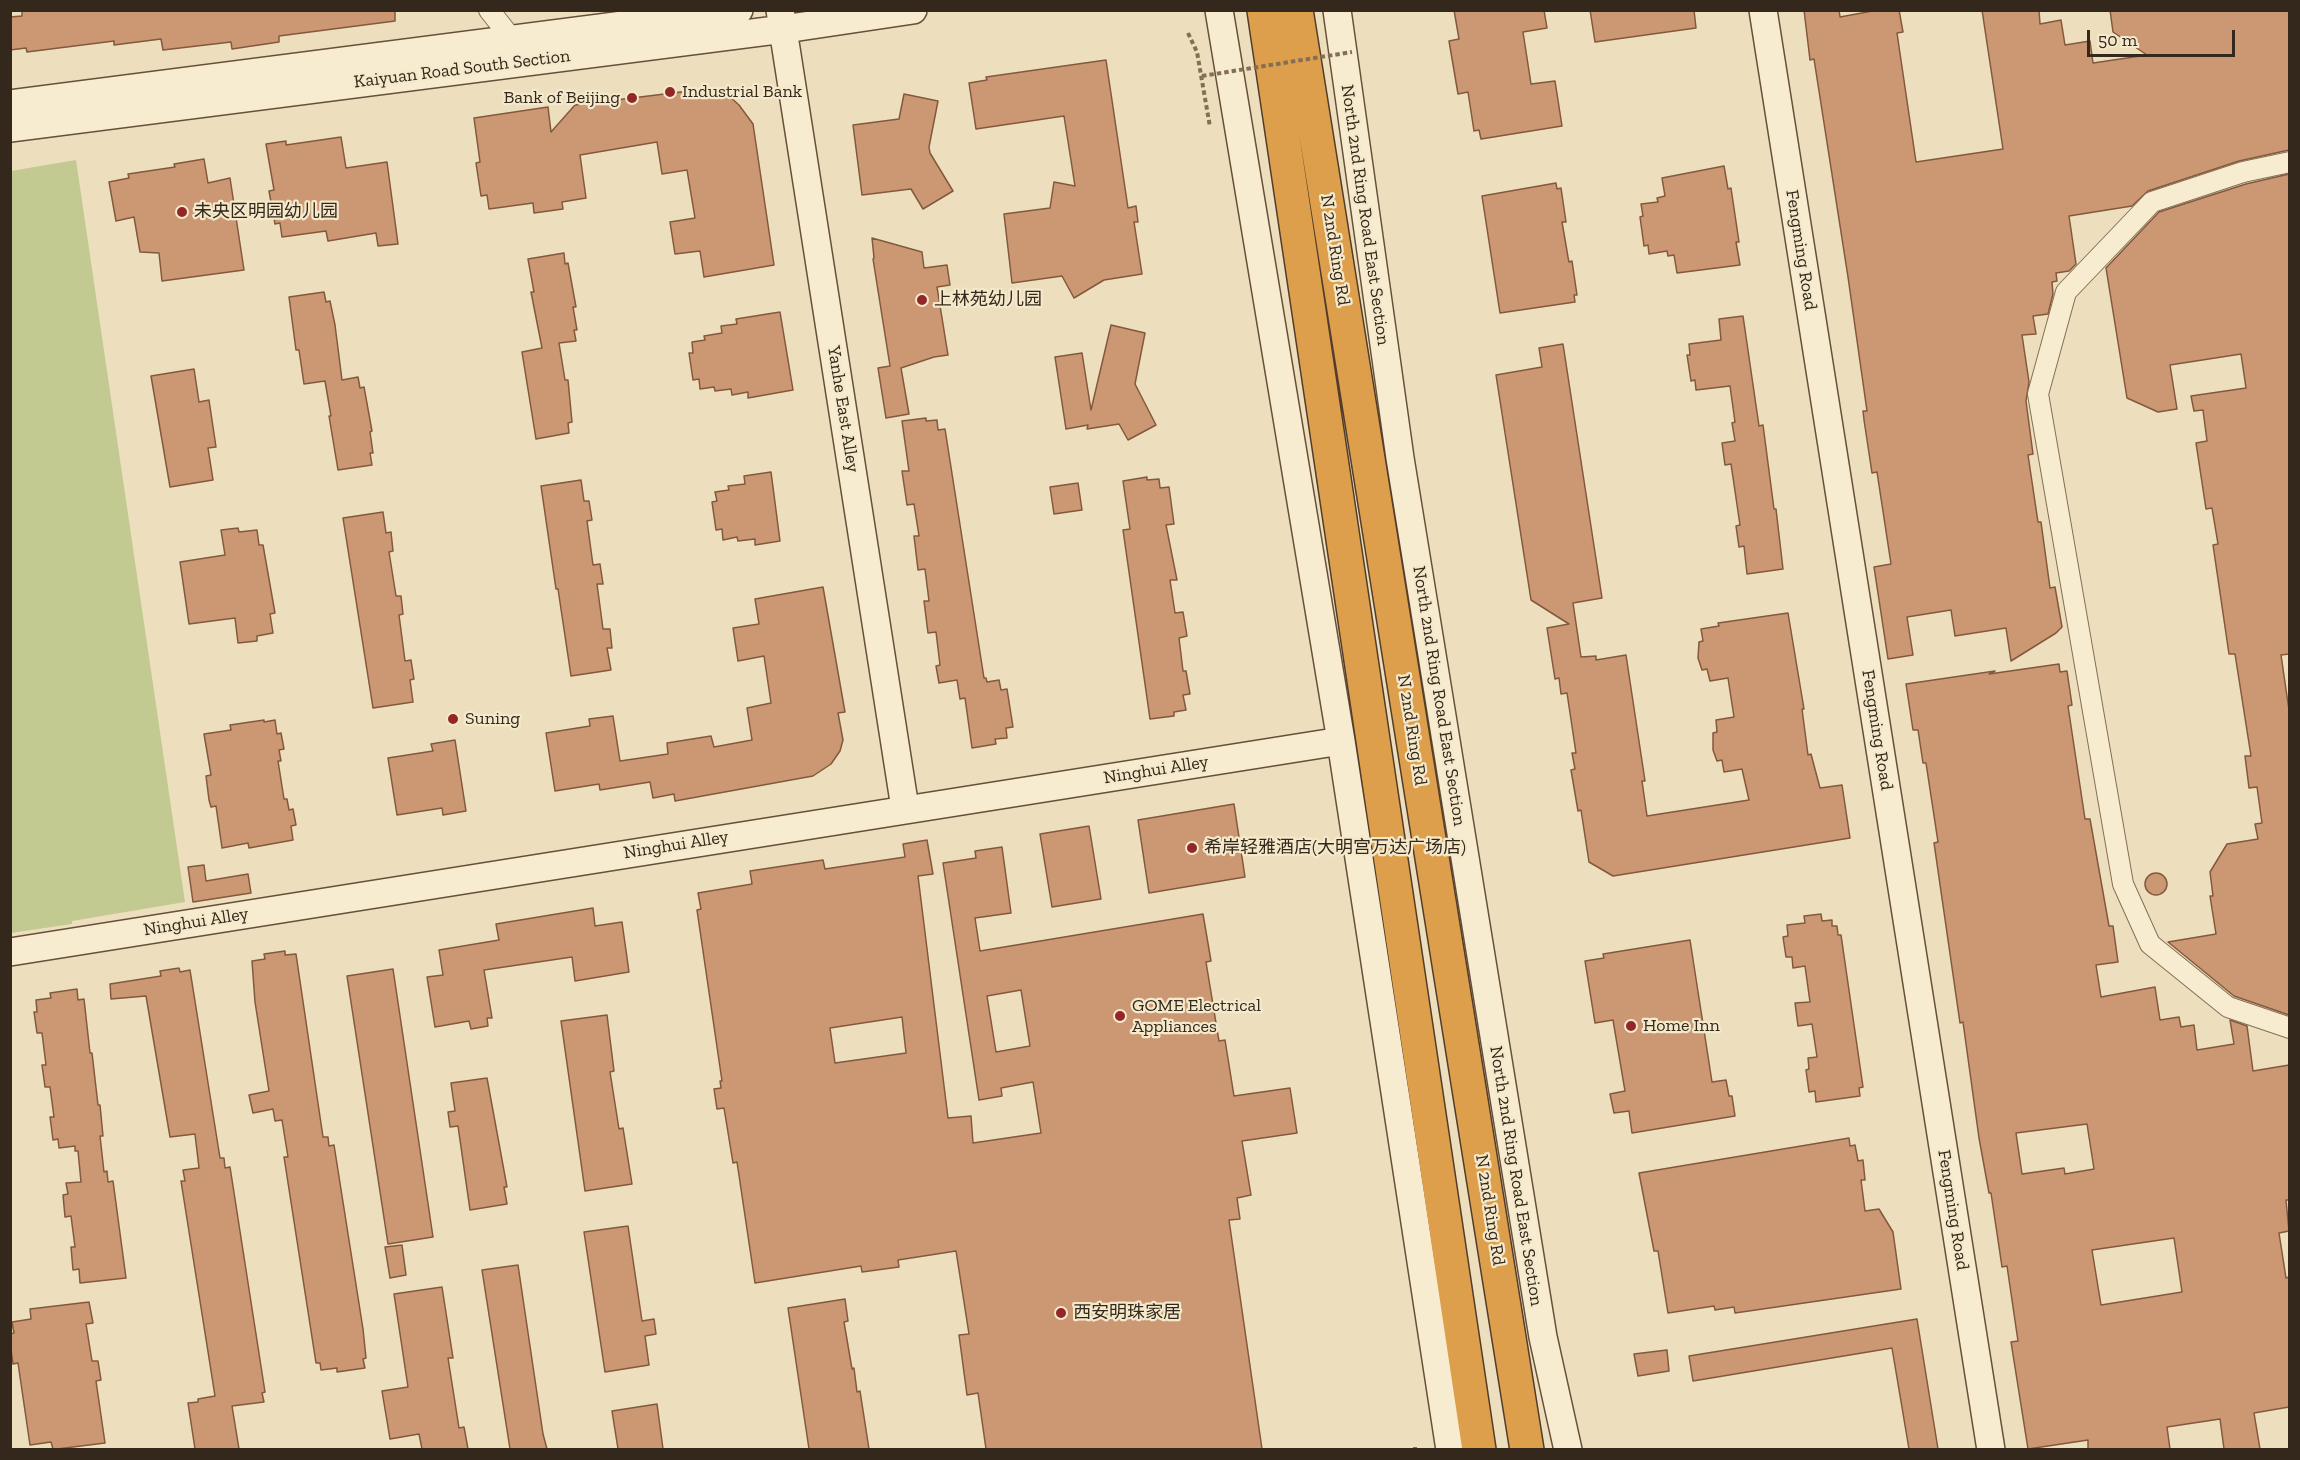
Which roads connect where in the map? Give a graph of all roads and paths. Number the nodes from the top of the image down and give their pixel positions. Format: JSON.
{"nodes":[{"id":1,"x":489,"y":10,"type":"edge"},
{"id":2,"x":739,"y":10,"type":"edge"},
{"id":3,"x":913,"y":10,"type":"edge"},
{"id":4,"x":1219,"y":10,"type":"edge"},
{"id":5,"x":1264,"y":10,"type":"edge"},
{"id":6,"x":1296,"y":10,"type":"edge"},
{"id":7,"x":1337,"y":10,"type":"edge"},
{"id":8,"x":1763,"y":10,"type":"edge"},
{"id":9,"x":782,"y":20,"type":"edge"},
{"id":10,"x":1188,"y":33,"type":"dead end"},
{"id":11,"x":512,"y":39,"type":"junction"},
{"id":12,"x":1352,"y":52,"type":"dead end"},
{"id":13,"x":1202,"y":76,"type":"junction"},
{"id":14,"x":10,"y":104,"type":"edge"},
{"id":15,"x":1210,"y":127,"type":"dead end"},
{"id":16,"x":10,"y":128,"type":"edge"},
{"id":17,"x":2289,"y":162,"type":"edge"},
{"id":18,"x":1341,"y":741,"type":"junction"},
{"id":19,"x":905,"y":808,"type":"junction"},
{"id":20,"x":10,"y":952,"type":"edge"},
{"id":21,"x":2289,"y":1028,"type":"edge"},
{"id":22,"x":1515,"y":1362,"type":"junction"},
{"id":23,"x":1450,"y":1449,"type":"edge"},
{"id":24,"x":1479,"y":1449,"type":"edge"},
{"id":25,"x":1527,"y":1449,"type":"edge"},
{"id":26,"x":1544,"y":1449,"type":"edge"},
{"id":27,"x":1568,"y":1449,"type":"edge"},
{"id":28,"x":1991,"y":1449,"type":"edge"}],
"edges":[{"from":1,"to":11,"type":"street"},
{"from":2,"to":11,"type":"street","name":"Kaiyuan Road South Section"},
{"from":3,"to":9,"type":"street","name":"Kaiyuan Road South Section"},
{"from":4,"to":18,"type":"street"},
{"from":5,"to":24,"type":"highway","name":"N 2nd Ring Rd"},
{"from":6,"to":22,"type":"highway","name":"N 2nd Ring Rd"},
{"from":7,"to":27,"type":"street","name":"North 2nd Ring Road East Section"},
{"from":8,"to":28,"type":"street","name":"Fengming Road"},
{"from":9,"to":16,"type":"street","name":"Kaiyuan Road South Section"},
{"from":9,"to":19,"type":"street","name":"Yanhe East Alley"},
{"from":10,"to":13,"type":"path"},
{"from":11,"to":14,"type":"street","name":"Kaiyuan Road South Section"},
{"from":12,"to":13,"type":"path","bridge":true},
{"from":13,"to":15,"type":"path"},
{"from":17,"to":21,"type":"street"},
{"from":18,"to":19,"type":"street","name":"Ninghui Alley"},
{"from":18,"to":23,"type":"street"},
{"from":19,"to":20,"type":"street","name":"Ninghui Alley"},
{"from":22,"to":25,"type":"highway","name":"N 2nd Ring Rd"},
{"from":22,"to":26,"type":"street"}]}
